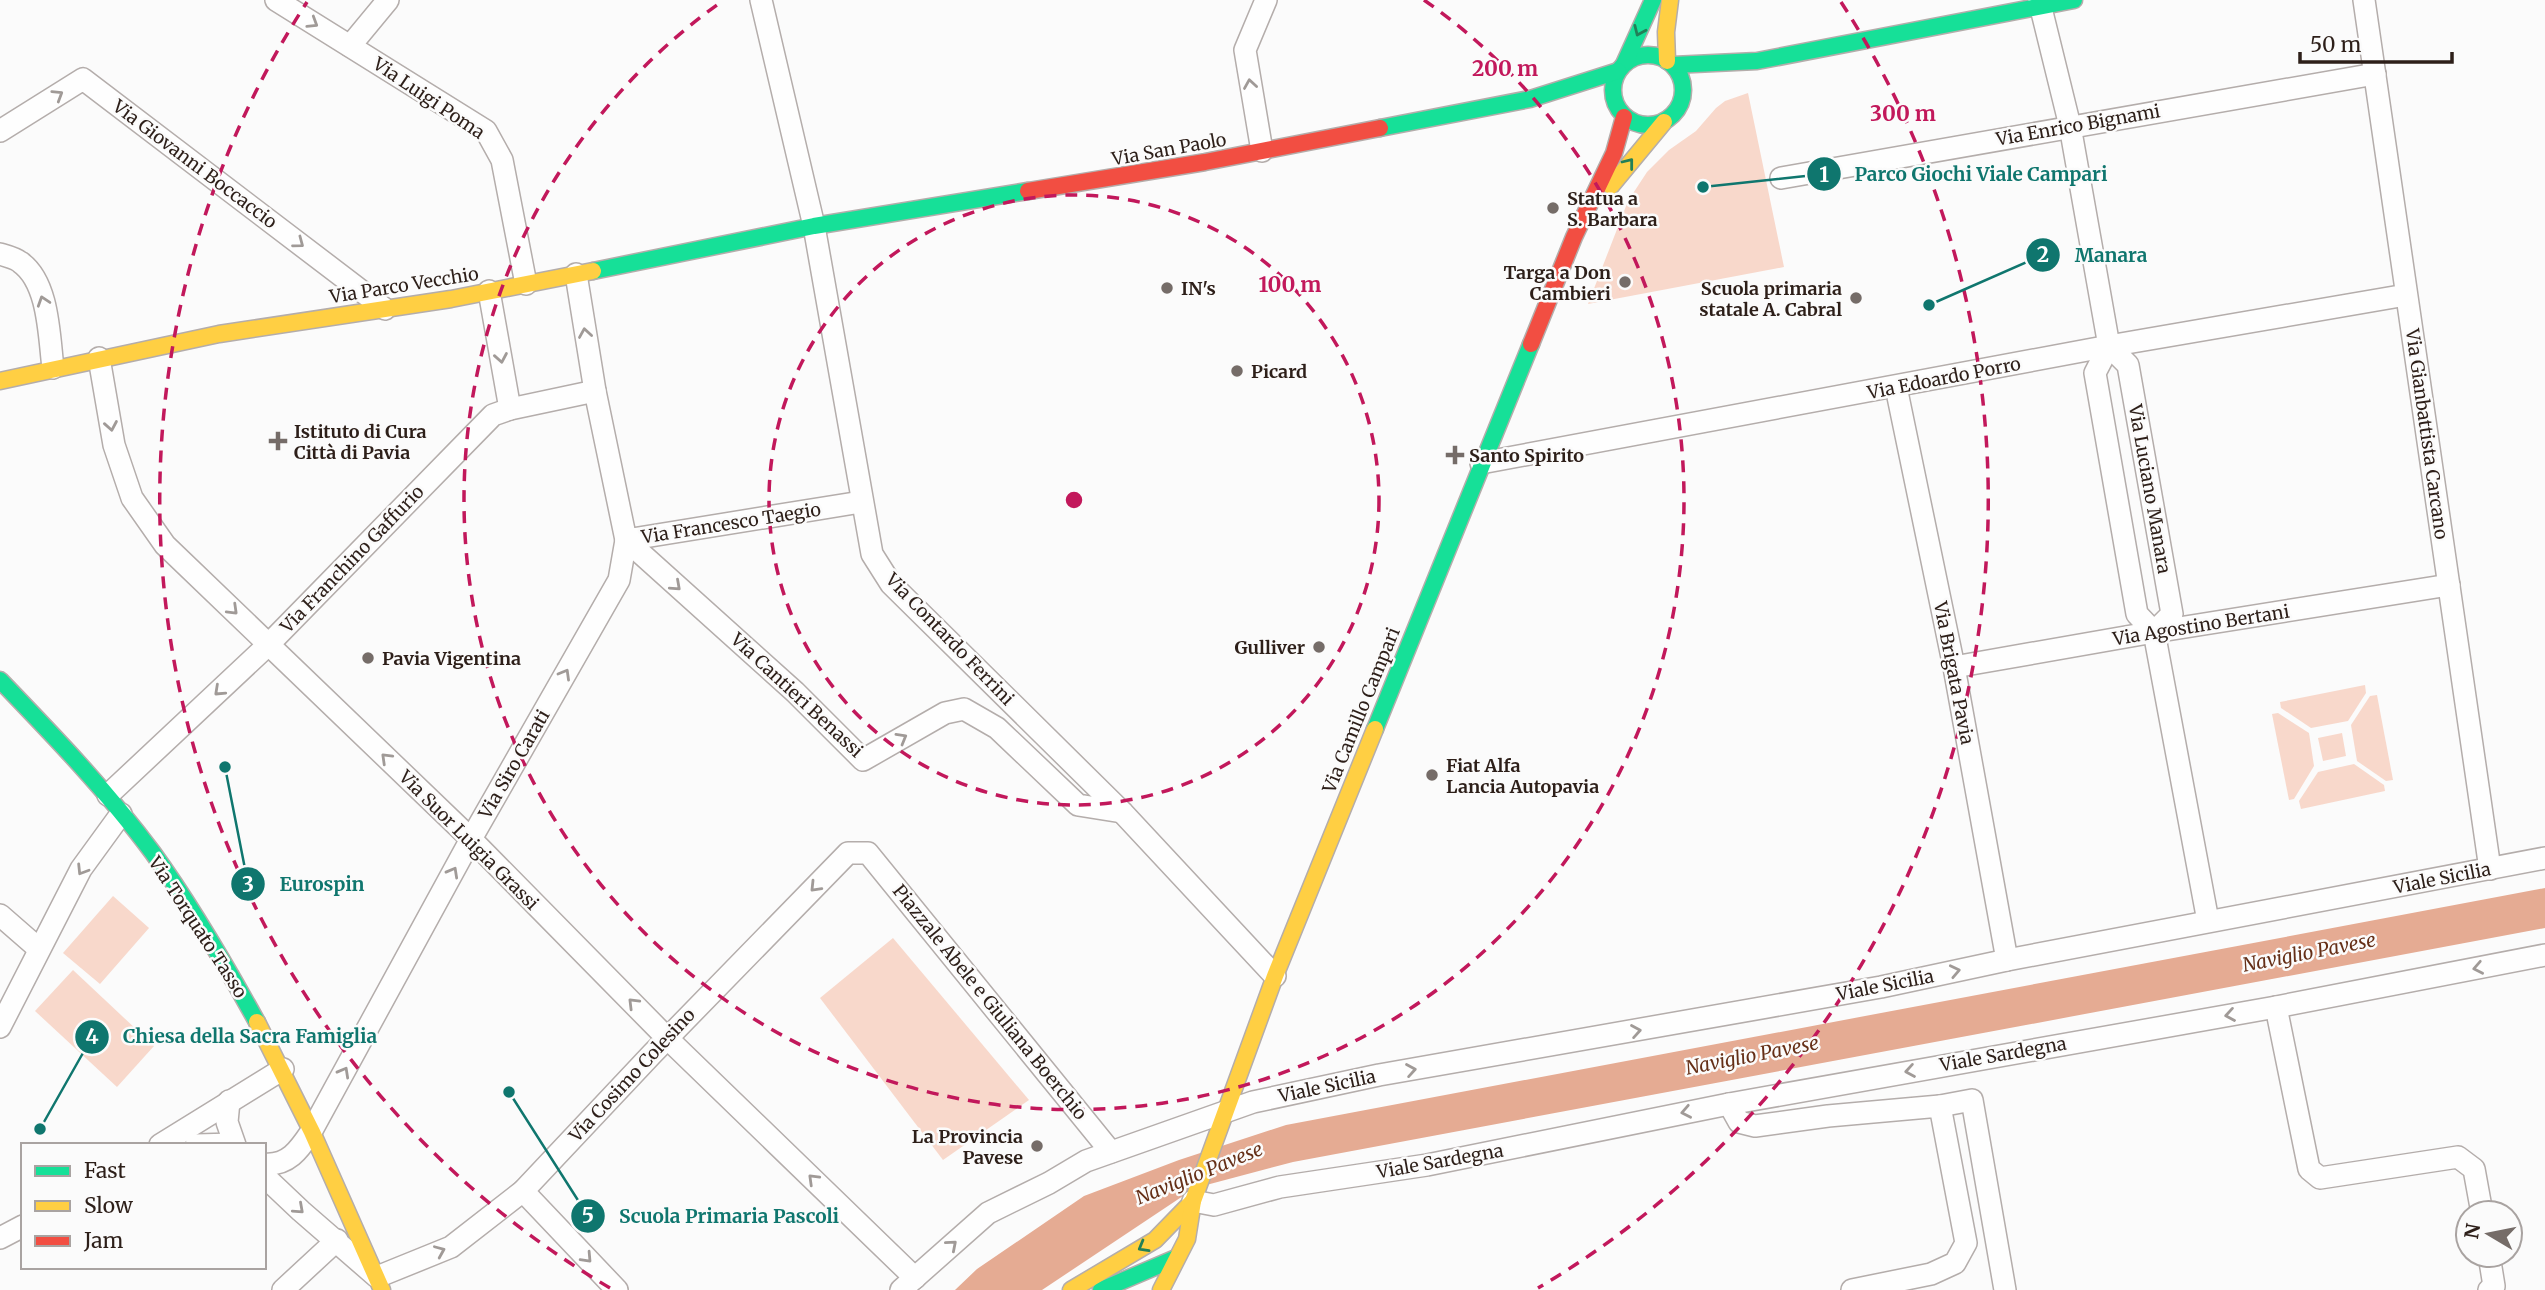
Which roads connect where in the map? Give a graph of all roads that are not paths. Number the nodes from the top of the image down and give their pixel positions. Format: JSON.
{"nodes":[{"id":1,"x":276,"y":0,"type":"edge"},
{"id":2,"x":388,"y":0,"type":"edge"},
{"id":3,"x":1266,"y":0,"type":"edge"},
{"id":4,"x":1653,"y":0,"type":"edge"},
{"id":5,"x":1670,"y":0,"type":"edge"},
{"id":6,"x":2074,"y":0,"type":"edge"},
{"id":7,"x":2364,"y":0,"type":"edge"},
{"id":8,"x":764,"y":1,"type":"edge"},
{"id":9,"x":2040,"y":4,"type":"edge"},
{"id":10,"x":350,"y":46,"type":"junction"},
{"id":11,"x":1757,"y":61,"type":"junction"},
{"id":12,"x":1670,"y":63,"type":"junction"},
{"id":13,"x":1622,"y":66,"type":"junction"},
{"id":14,"x":2375,"y":74,"type":"junction"},
{"id":15,"x":1718,"y":79,"type":"dead end"},
{"id":16,"x":1699,"y":89,"type":"dead end"},
{"id":17,"x":1530,"y":99,"type":"junction"},
{"id":18,"x":1578,"y":100,"type":"dead end"},
{"id":19,"x":1681,"y":101,"type":"junction"},
{"id":20,"x":1615,"y":109,"type":"junction"},
{"id":21,"x":1664,"y":122,"type":"junction"},
{"id":22,"x":2070,"y":126,"type":"junction"},
{"id":23,"x":0,"y":131,"type":"edge"},
{"id":24,"x":1262,"y":151,"type":"junction"},
{"id":25,"x":1782,"y":178,"type":"dead end"},
{"id":26,"x":814,"y":226,"type":"junction"},
{"id":27,"x":1574,"y":237,"type":"junction"},
{"id":28,"x":0,"y":254,"type":"edge"},
{"id":29,"x":576,"y":274,"type":"junction"},
{"id":30,"x":526,"y":284,"type":"junction"},
{"id":31,"x":489,"y":291,"type":"junction"},
{"id":32,"x":2406,"y":295,"type":"junction"},
{"id":33,"x":385,"y":309,"type":"junction"},
{"id":34,"x":2109,"y":346,"type":"junction"},
{"id":35,"x":99,"y":358,"type":"junction"},
{"id":36,"x":53,"y":368,"type":"junction"},
{"id":37,"x":0,"y":381,"type":"edge"},
{"id":38,"x":1896,"y":387,"type":"junction"},
{"id":39,"x":595,"y":391,"type":"junction"},
{"id":40,"x":510,"y":409,"type":"junction"},
{"id":41,"x":1481,"y":463,"type":"junction"},
{"id":42,"x":861,"y":502,"type":"junction"},
{"id":43,"x":626,"y":540,"type":"junction"},
{"id":44,"x":2449,"y":585,"type":"junction"},
{"id":45,"x":2154,"y":632,"type":"junction"},
{"id":46,"x":269,"y":644,"type":"junction"},
{"id":47,"x":1954,"y":667,"type":"junction"},
{"id":48,"x":0,"y":680,"type":"edge"},
{"id":49,"x":108,"y":795,"type":"junction"},
{"id":50,"x":1122,"y":812,"type":"junction"},
{"id":51,"x":121,"y":814,"type":"junction"},
{"id":52,"x":471,"y":839,"type":"junction"},
{"id":53,"x":868,"y":853,"type":"joint"},
{"id":54,"x":2545,"y":858,"type":"edge"},
{"id":55,"x":2490,"y":869,"type":"junction"},
{"id":56,"x":0,"y":915,"type":"edge"},
{"id":57,"x":2207,"y":921,"type":"junction"},
{"id":58,"x":39,"y":949,"type":"junction"},
{"id":59,"x":2545,"y":955,"type":"edge"},
{"id":60,"x":2007,"y":960,"type":"junction"},
{"id":61,"x":1275,"y":976,"type":"junction"},
{"id":62,"x":2276,"y":1007,"type":"junction"},
{"id":63,"x":0,"y":1027,"type":"edge"},
{"id":64,"x":667,"y":1038,"type":"junction"},
{"id":65,"x":283,"y":1069,"type":"junction"},
{"id":66,"x":229,"y":1101,"type":"junction"},
{"id":67,"x":1729,"y":1104,"type":"junction"},
{"id":68,"x":1940,"y":1106,"type":"junction"},
{"id":69,"x":1226,"y":1112,"type":"junction"},
{"id":70,"x":311,"y":1132,"type":"junction"},
{"id":71,"x":163,"y":1143,"type":"edge"},
{"id":72,"x":235,"y":1143,"type":"edge"},
{"id":73,"x":1111,"y":1152,"type":"junction"},
{"id":74,"x":266,"y":1164,"type":"edge"},
{"id":75,"x":266,"y":1178,"type":"edge"},
{"id":76,"x":523,"y":1191,"type":"junction"},
{"id":77,"x":2479,"y":1199,"type":"edge"},
{"id":78,"x":1193,"y":1201,"type":"junction"},
{"id":79,"x":21,"y":1227,"type":"edge"},
{"id":80,"x":0,"y":1238,"type":"edge"},
{"id":81,"x":337,"y":1240,"type":"junction"},
{"id":82,"x":1176,"y":1258,"type":"junction"},
{"id":83,"x":2491,"y":1269,"type":"edge"},
{"id":84,"x":380,"y":1283,"type":"edge"},
{"id":85,"x":908,"y":1284,"type":"edge"},
{"id":86,"x":1125,"y":1286,"type":"edge"},
{"id":87,"x":282,"y":1290,"type":"edge"},
{"id":88,"x":617,"y":1290,"type":"edge"},
{"id":89,"x":1071,"y":1290,"type":"edge"},
{"id":90,"x":1101,"y":1290,"type":"edge"},
{"id":91,"x":1161,"y":1290,"type":"edge"},
{"id":92,"x":1852,"y":1290,"type":"edge"},
{"id":93,"x":2006,"y":1290,"type":"edge"},
{"id":94,"x":2489,"y":1290,"type":"edge"}],
"edges":[{"from":1,"to":10,"type":"street","name":"Via Luigi Poma","one_way":true},
{"from":2,"to":10,"type":"street"},
{"from":24,"to":3,"type":"street","one_way":true},
{"from":4,"to":13,"type":"street","one_way":true},
{"from":5,"to":12,"type":"street"},
{"from":6,"to":9,"type":"street"},
{"from":7,"to":14,"type":"street","name":"Via Gianbattista Carcano"},
{"from":8,"to":26,"type":"street","name":"Via Contardo Ferrini"},
{"from":9,"to":11,"type":"street"},
{"from":9,"to":22,"type":"street","name":"Via Luciano Manara"},
{"from":10,"to":30,"type":"street","name":"Via Luigi Poma"},
{"from":11,"to":12,"type":"street"},
{"from":11,"to":15,"type":"street"},
{"from":12,"to":13,"type":"street"},
{"from":12,"to":19,"type":"street"},
{"from":13,"to":17,"type":"street","name":"Via San Paolo"},
{"from":13,"to":20,"type":"street"},
{"from":14,"to":22,"type":"street","name":"Via Enrico Bignami"},
{"from":14,"to":32,"type":"street","name":"Via Gianbattista Carcano"},
{"from":16,"to":19,"type":"street"},
{"from":17,"to":18,"type":"street","name":"Via San Paolo"},
{"from":17,"to":24,"type":"street","name":"Via San Paolo"},
{"from":19,"to":21,"type":"street"},
{"from":20,"to":21,"type":"street"},
{"from":20,"to":27,"type":"street","name":"Via Camillo Campari"},
{"from":27,"to":21,"type":"street","name":"Via Camillo Campari","one_way":true},
{"from":22,"to":25,"type":"street","name":"Via Enrico Bignami"},
{"from":22,"to":34,"type":"street","name":"Via Luciano Manara"},
{"from":23,"to":33,"type":"street","name":"Via Giovanni Boccaccio","one_way":true},
{"from":24,"to":26,"type":"street","name":"Via San Paolo"},
{"from":26,"to":29,"type":"street","name":"Via Parco Vecchio"},
{"from":26,"to":42,"type":"street","name":"Via Contardo Ferrini"},
{"from":27,"to":41,"type":"street","name":"Via Camillo Campari"},
{"from":36,"to":28,"type":"street","one_way":true},
{"from":29,"to":30,"type":"street","name":"Via Parco Vecchio"},
{"from":39,"to":29,"type":"street","name":"Via Francesco Taegio","one_way":true},
{"from":30,"to":31,"type":"street","name":"Via Parco Vecchio"},
{"from":31,"to":33,"type":"street","name":"Via Parco Vecchio"},
{"from":31,"to":40,"type":"street","one_way":true},
{"from":32,"to":34,"type":"street","name":"Via Edoardo Porro"},
{"from":32,"to":44,"type":"street","name":"Via Gianbattista Carcano"},
{"from":33,"to":35,"type":"street","name":"Via Parco Vecchio"},
{"from":34,"to":38,"type":"street","name":"Via Edoardo Porro"},
{"from":34,"to":45,"type":"street","name":"Via Luciano Manara"},
{"from":34,"to":45,"type":"street","name":"Via Luciano Manara"},
{"from":35,"to":36,"type":"street","name":"Via Parco Vecchio"},
{"from":35,"to":46,"type":"street","name":"Via Suor Luigia Grassi","one_way":true},
{"from":36,"to":37,"type":"street","name":"Via Parco Vecchio"},
{"from":38,"to":41,"type":"street","name":"Via Edoardo Porro"},
{"from":38,"to":47,"type":"street","name":"Via Brigata Pavia"},
{"from":39,"to":40,"type":"street"},
{"from":39,"to":43,"type":"street","name":"Via Francesco Taegio"},
{"from":40,"to":46,"type":"street","name":"Via Franchino Gaffurio"},
{"from":41,"to":61,"type":"street","name":"Via Camillo Campari"},
{"from":42,"to":43,"type":"street","name":"Via Francesco Taegio"},
{"from":42,"to":50,"type":"street","name":"Via Contardo Ferrini"},
{"from":43,"to":50,"type":"street","name":"Via Cantieri Benassi","one_way":true},
{"from":52,"to":43,"type":"street","name":"Via Siro Carati","one_way":true},
{"from":44,"to":45,"type":"street","name":"Via Agostino Bertani"},
{"from":44,"to":55,"type":"street","name":"Via Gianbattista Carcano"},
{"from":45,"to":47,"type":"street","name":"Via Agostino Bertani"},
{"from":45,"to":57,"type":"street","name":"Via Luciano Manara"},
{"from":46,"to":49,"type":"street","name":"Via Franchino Gaffurio","one_way":true},
{"from":52,"to":46,"type":"street","name":"Via Suor Luigia Grassi","one_way":true},
{"from":47,"to":60,"type":"street","name":"Via Brigata Pavia"},
{"from":48,"to":49,"type":"street","name":"Via Torquato Tasso"},
{"from":49,"to":51,"type":"street","name":"Via Torquato Tasso"},
{"from":50,"to":61,"type":"street","name":"Via Contardo Ferrini"},
{"from":51,"to":58,"type":"street","one_way":true},
{"from":51,"to":65,"type":"street","name":"Via Torquato Tasso"},
{"from":64,"to":52,"type":"street","name":"Via Suor Luigia Grassi","one_way":true},
{"from":70,"to":52,"type":"street","name":"Via Siro Carati","one_way":true},
{"from":53,"to":64,"type":"street","name":"Via Cosimo Colesino","one_way":true},
{"from":53,"to":73,"type":"street","name":"Piazzale Abele e Giuliana Boerchio"},
{"from":54,"to":55,"type":"street","name":"Viale Sicilia"},
{"from":55,"to":57,"type":"street","name":"Viale Sicilia"},
{"from":56,"to":58,"type":"street"},
{"from":57,"to":60,"type":"street","name":"Viale Sicilia"},
{"from":58,"to":63,"type":"street"},
{"from":59,"to":62,"type":"street","name":"Viale Sardegna","one_way":true},
{"from":69,"to":60,"type":"street","name":"Viale Sicilia","one_way":true},
{"from":61,"to":69,"type":"street","name":"Via Camillo Campari"},
{"from":62,"to":67,"type":"street","name":"Viale Sardegna","one_way":true},
{"from":62,"to":77,"type":"street"},
{"from":64,"to":76,"type":"street","name":"Via Cosimo Colesino"},
{"from":85,"to":64,"type":"street","name":"Via Suor Luigia Grassi","one_way":true},
{"from":65,"to":66,"type":"street"},
{"from":65,"to":70,"type":"street","name":"Via Torquato Tasso"},
{"from":66,"to":71,"type":"street"},
{"from":66,"to":72,"type":"street"},
{"from":67,"to":68,"type":"street"},
{"from":67,"to":78,"type":"street","name":"Viale Sardegna","one_way":true},
{"from":68,"to":92,"type":"street"},
{"from":68,"to":93,"type":"street"},
{"from":69,"to":73,"type":"street","name":"Viale Sicilia"},
{"from":69,"to":78,"type":"street","name":"Via Camillo Campari"},
{"from":70,"to":74,"type":"street"},
{"from":70,"to":84,"type":"street","name":"Via Torquato Tasso"},
{"from":85,"to":73,"type":"street","name":"Viale Sicilia","one_way":true},
{"from":75,"to":81,"type":"street","one_way":true},
{"from":84,"to":76,"type":"street","name":"Via Cosimo Colesino","one_way":true},
{"from":76,"to":88,"type":"street","one_way":true},
{"from":78,"to":82,"type":"street"},
{"from":78,"to":89,"type":"street","one_way":true},
{"from":79,"to":80,"type":"street"},
{"from":81,"to":84,"type":"street"},
{"from":81,"to":87,"type":"street"},
{"from":82,"to":86,"type":"street"},
{"from":82,"to":91,"type":"street"},
{"from":83,"to":94,"type":"street"},
{"from":86,"to":90,"type":"street"}]}
